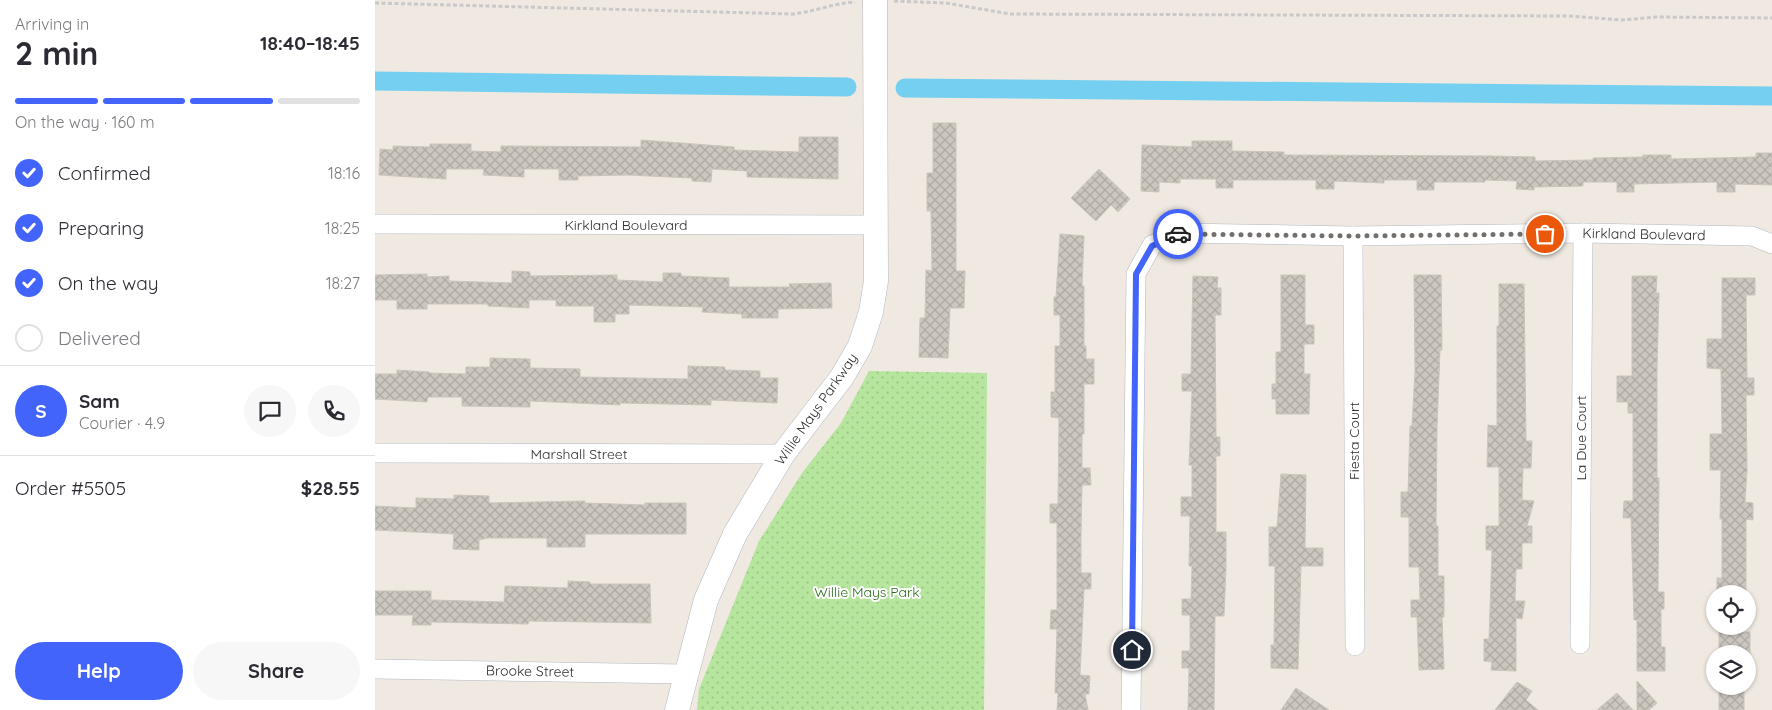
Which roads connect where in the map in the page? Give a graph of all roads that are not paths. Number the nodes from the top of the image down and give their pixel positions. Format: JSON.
{"nodes":[{"id":1,"x":875,"y":1,"type":"edge"},
{"id":2,"x":375,"y":224,"type":"edge"},
{"id":3,"x":877,"y":225,"type":"junction"},
{"id":4,"x":1583,"y":233,"type":"junction"},
{"id":5,"x":1353,"y":236,"type":"junction"},
{"id":6,"x":1772,"y":244,"type":"edge"},
{"id":7,"x":375,"y":453,"type":"edge"},
{"id":8,"x":783,"y":454,"type":"junction"},
{"id":9,"x":1580,"y":644,"type":"dead end"},
{"id":10,"x":1355,"y":646,"type":"dead end"},
{"id":11,"x":375,"y":669,"type":"edge"},
{"id":12,"x":685,"y":674,"type":"junction"},
{"id":13,"x":677,"y":710,"type":"edge"},
{"id":14,"x":1131,"y":710,"type":"edge"}],
"edges":[{"from":1,"to":3,"type":"street","name":"Willie Mays Parkway"},
{"from":2,"to":3,"type":"street","name":"Kirkland Boulevard"},
{"from":3,"to":8,"type":"street","name":"Willie Mays Parkway"},
{"from":4,"to":5,"type":"street","name":"Kirkland Boulevard"},
{"from":4,"to":6,"type":"street","name":"Kirkland Boulevard"},
{"from":4,"to":9,"type":"street","name":"La Due Court"},
{"from":5,"to":10,"type":"street","name":"Fiesta Court"},
{"from":5,"to":14,"type":"street","name":"Kirkland Boulevard"},
{"from":7,"to":8,"type":"street","name":"Marshall Street"},
{"from":8,"to":12,"type":"street","name":"Willie Mays Parkway"},
{"from":11,"to":12,"type":"street","name":"Brooke Street"},
{"from":12,"to":13,"type":"street","name":"Willie Mays Parkway"}]}
